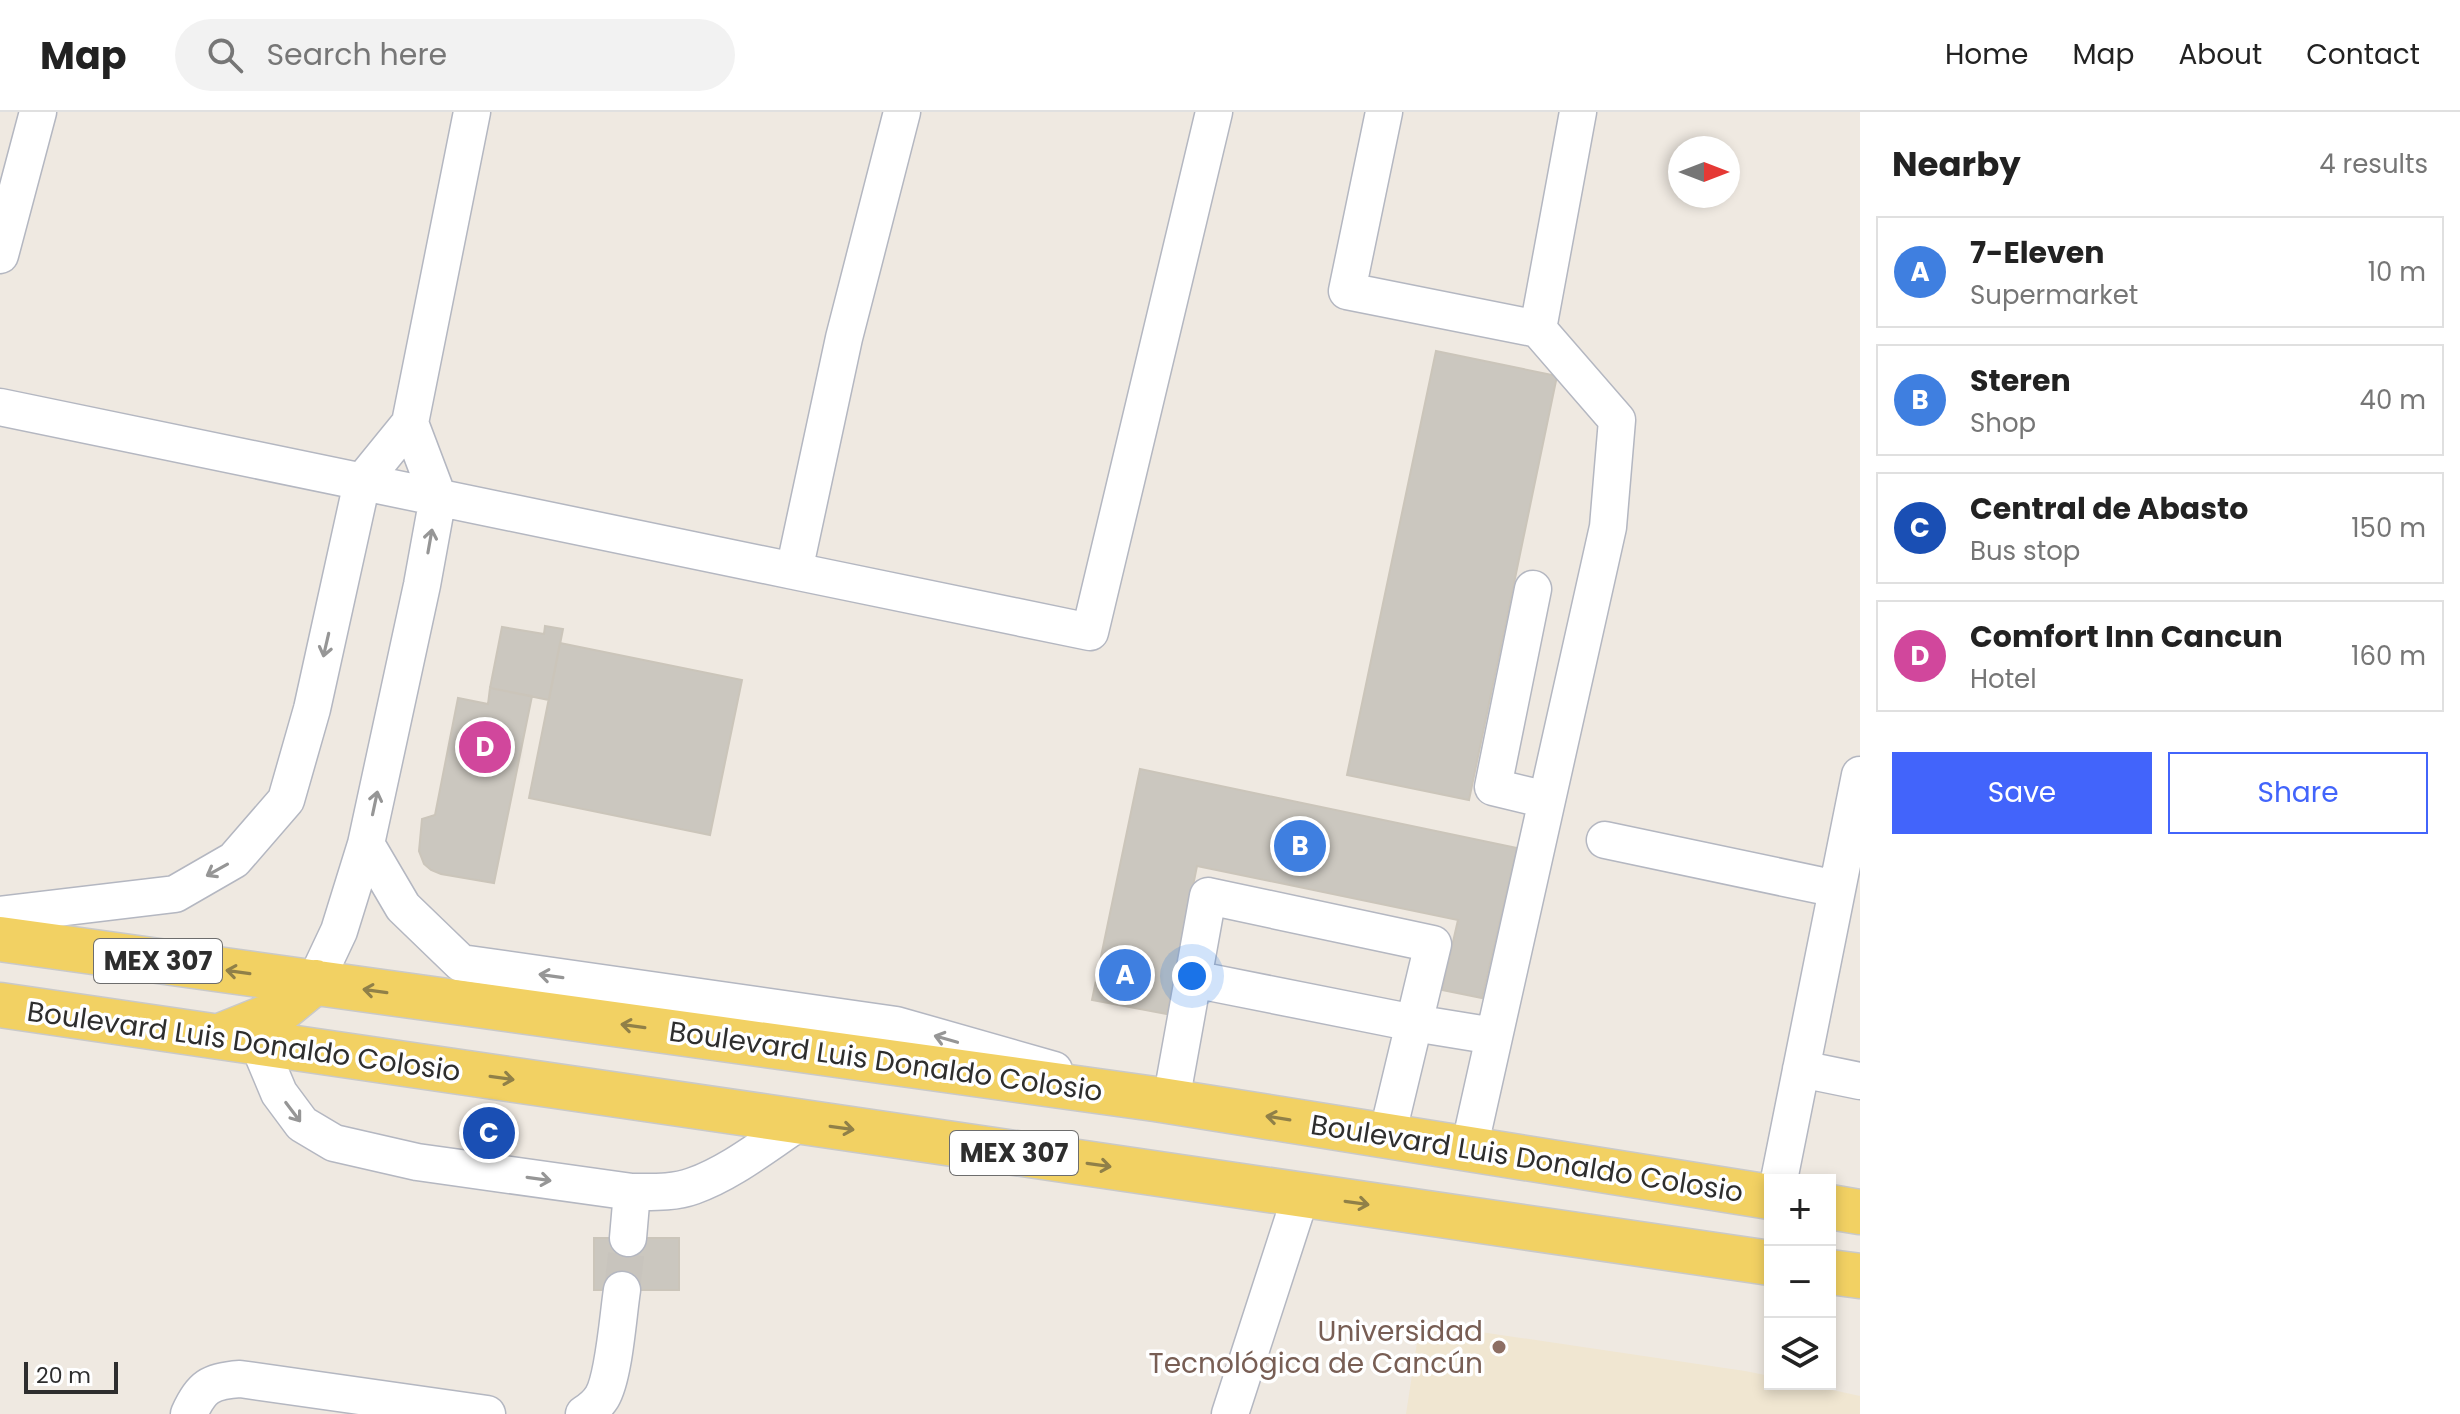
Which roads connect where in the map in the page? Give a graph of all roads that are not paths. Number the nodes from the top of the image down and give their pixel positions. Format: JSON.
{"nodes":[{"id":1,"x":38,"y":112,"type":"edge"},
{"id":2,"x":472,"y":112,"type":"edge"},
{"id":3,"x":902,"y":112,"type":"edge"},
{"id":4,"x":1214,"y":112,"type":"edge"},
{"id":5,"x":1384,"y":112,"type":"edge"},
{"id":6,"x":1578,"y":112,"type":"edge"},
{"id":7,"x":0,"y":255,"type":"edge"},
{"id":8,"x":1538,"y":329,"type":"junction"},
{"id":9,"x":0,"y":407,"type":"edge"},
{"id":10,"x":410,"y":423,"type":"junction"},
{"id":11,"x":362,"y":482,"type":"junction"},
{"id":12,"x":438,"y":497,"type":"junction"},
{"id":13,"x":794,"y":571,"type":"junction"},
{"id":14,"x":1533,"y":589,"type":"dead end"},
{"id":15,"x":1860,"y":775,"type":"edge"},
{"id":16,"x":1547,"y":800,"type":"junction"},
{"id":17,"x":1605,"y":840,"type":"dead end"},
{"id":18,"x":366,"y":844,"type":"junction"},
{"id":19,"x":1837,"y":889,"type":"junction"},
{"id":20,"x":0,"y":915,"type":"edge"},
{"id":21,"x":0,"y":939,"type":"edge"},
{"id":22,"x":1193,"y":979,"type":"junction"},
{"id":23,"x":315,"y":982,"type":"junction"},
{"id":24,"x":0,"y":1005,"type":"edge"},
{"id":25,"x":1414,"y":1023,"type":"junction"},
{"id":26,"x":1494,"y":1036,"type":"junction"},
{"id":27,"x":239,"y":1040,"type":"junction"},
{"id":28,"x":1801,"y":1069,"type":"junction"},
{"id":29,"x":1860,"y":1081,"type":"edge"},
{"id":30,"x":1163,"y":1100,"type":"junction"},
{"id":31,"x":800,"y":1122,"type":"junction"},
{"id":32,"x":1387,"y":1136,"type":"junction"},
{"id":33,"x":1469,"y":1149,"type":"junction"},
{"id":34,"x":1780,"y":1174,"type":"edge"},
{"id":35,"x":632,"y":1192,"type":"junction"},
{"id":36,"x":1301,"y":1195,"type":"junction"},
{"id":37,"x":1764,"y":1196,"type":"edge"},
{"id":38,"x":1836,"y":1208,"type":"edge"},
{"id":39,"x":1860,"y":1212,"type":"edge"},
{"id":40,"x":628,"y":1238,"type":"tunnel mouth"},
{"id":41,"x":1764,"y":1262,"type":"edge"},
{"id":42,"x":1836,"y":1273,"type":"edge"},
{"id":43,"x":1860,"y":1276,"type":"edge"},
{"id":44,"x":622,"y":1290,"type":"tunnel mouth"},
{"id":45,"x":189,"y":1414,"type":"edge"},
{"id":46,"x":487,"y":1414,"type":"edge"},
{"id":47,"x":584,"y":1414,"type":"edge"},
{"id":48,"x":1230,"y":1414,"type":"edge"}],
"edges":[{"from":1,"to":7,"type":"lane"},
{"from":2,"to":10,"type":"lane"},
{"from":3,"to":13,"type":"lane"},
{"from":4,"to":13,"type":"lane"},
{"from":5,"to":8,"type":"lane"},
{"from":6,"to":8,"type":"lane"},
{"from":8,"to":16,"type":"lane"},
{"from":9,"to":11,"type":"lane"},
{"from":10,"to":11,"type":"lane"},
{"from":10,"to":12,"type":"lane"},
{"from":11,"to":12,"type":"lane"},
{"from":11,"to":20,"type":"lane","one_way":true},
{"from":12,"to":13,"type":"lane"},
{"from":18,"to":12,"type":"lane","one_way":true},
{"from":14,"to":16,"type":"lane"},
{"from":15,"to":19,"type":"lane"},
{"from":16,"to":26,"type":"lane"},
{"from":17,"to":19,"type":"lane"},
{"from":18,"to":23,"type":"lane"},
{"from":30,"to":18,"type":"lane","one_way":true},
{"from":19,"to":28,"type":"lane"},
{"from":23,"to":21,"type":"main road","name":"Boulevard Luis Donaldo Colosio","number":"MEX 307","one_way":true},
{"from":22,"to":25,"type":"lane"},
{"from":22,"to":25,"type":"lane"},
{"from":22,"to":30,"type":"lane"},
{"from":23,"to":27,"type":"main road"},
{"from":30,"to":23,"type":"main road","name":"Boulevard Luis Donaldo Colosio","number":"MEX 307","one_way":true},
{"from":24,"to":27,"type":"main road","name":"Boulevard Luis Donaldo Colosio","number":"MEX 307"},
{"from":25,"to":26,"type":"lane"},
{"from":25,"to":32,"type":"lane"},
{"from":26,"to":33,"type":"lane"},
{"from":27,"to":31,"type":"main road","name":"Boulevard Luis Donaldo Colosio","number":"MEX 307","one_way":true},
{"from":27,"to":35,"type":"lane","one_way":true},
{"from":28,"to":29,"type":"lane"},
{"from":28,"to":34,"type":"lane"},
{"from":32,"to":30,"type":"main road","name":"Boulevard Luis Donaldo Colosio","number":"MEX 307","one_way":true},
{"from":31,"to":35,"type":"lane"},
{"from":31,"to":36,"type":"main road","name":"Boulevard Luis Donaldo Colosio","number":"MEX 307","one_way":true},
{"from":32,"to":33,"type":"main road","name":"Boulevard Luis Donaldo Colosio","number":"MEX 307"},
{"from":33,"to":37,"type":"main road","name":"Boulevard Luis Donaldo Colosio","number":"MEX 307"},
{"from":35,"to":40,"type":"lane"},
{"from":36,"to":41,"type":"main road","name":"Boulevard Luis Donaldo Colosio","number":"MEX 307","one_way":true},
{"from":36,"to":48,"type":"lane"},
{"from":38,"to":39,"type":"main road"},
{"from":42,"to":43,"type":"main road"},
{"from":44,"to":47,"type":"lane"},
{"from":45,"to":46,"type":"lane"}]}
